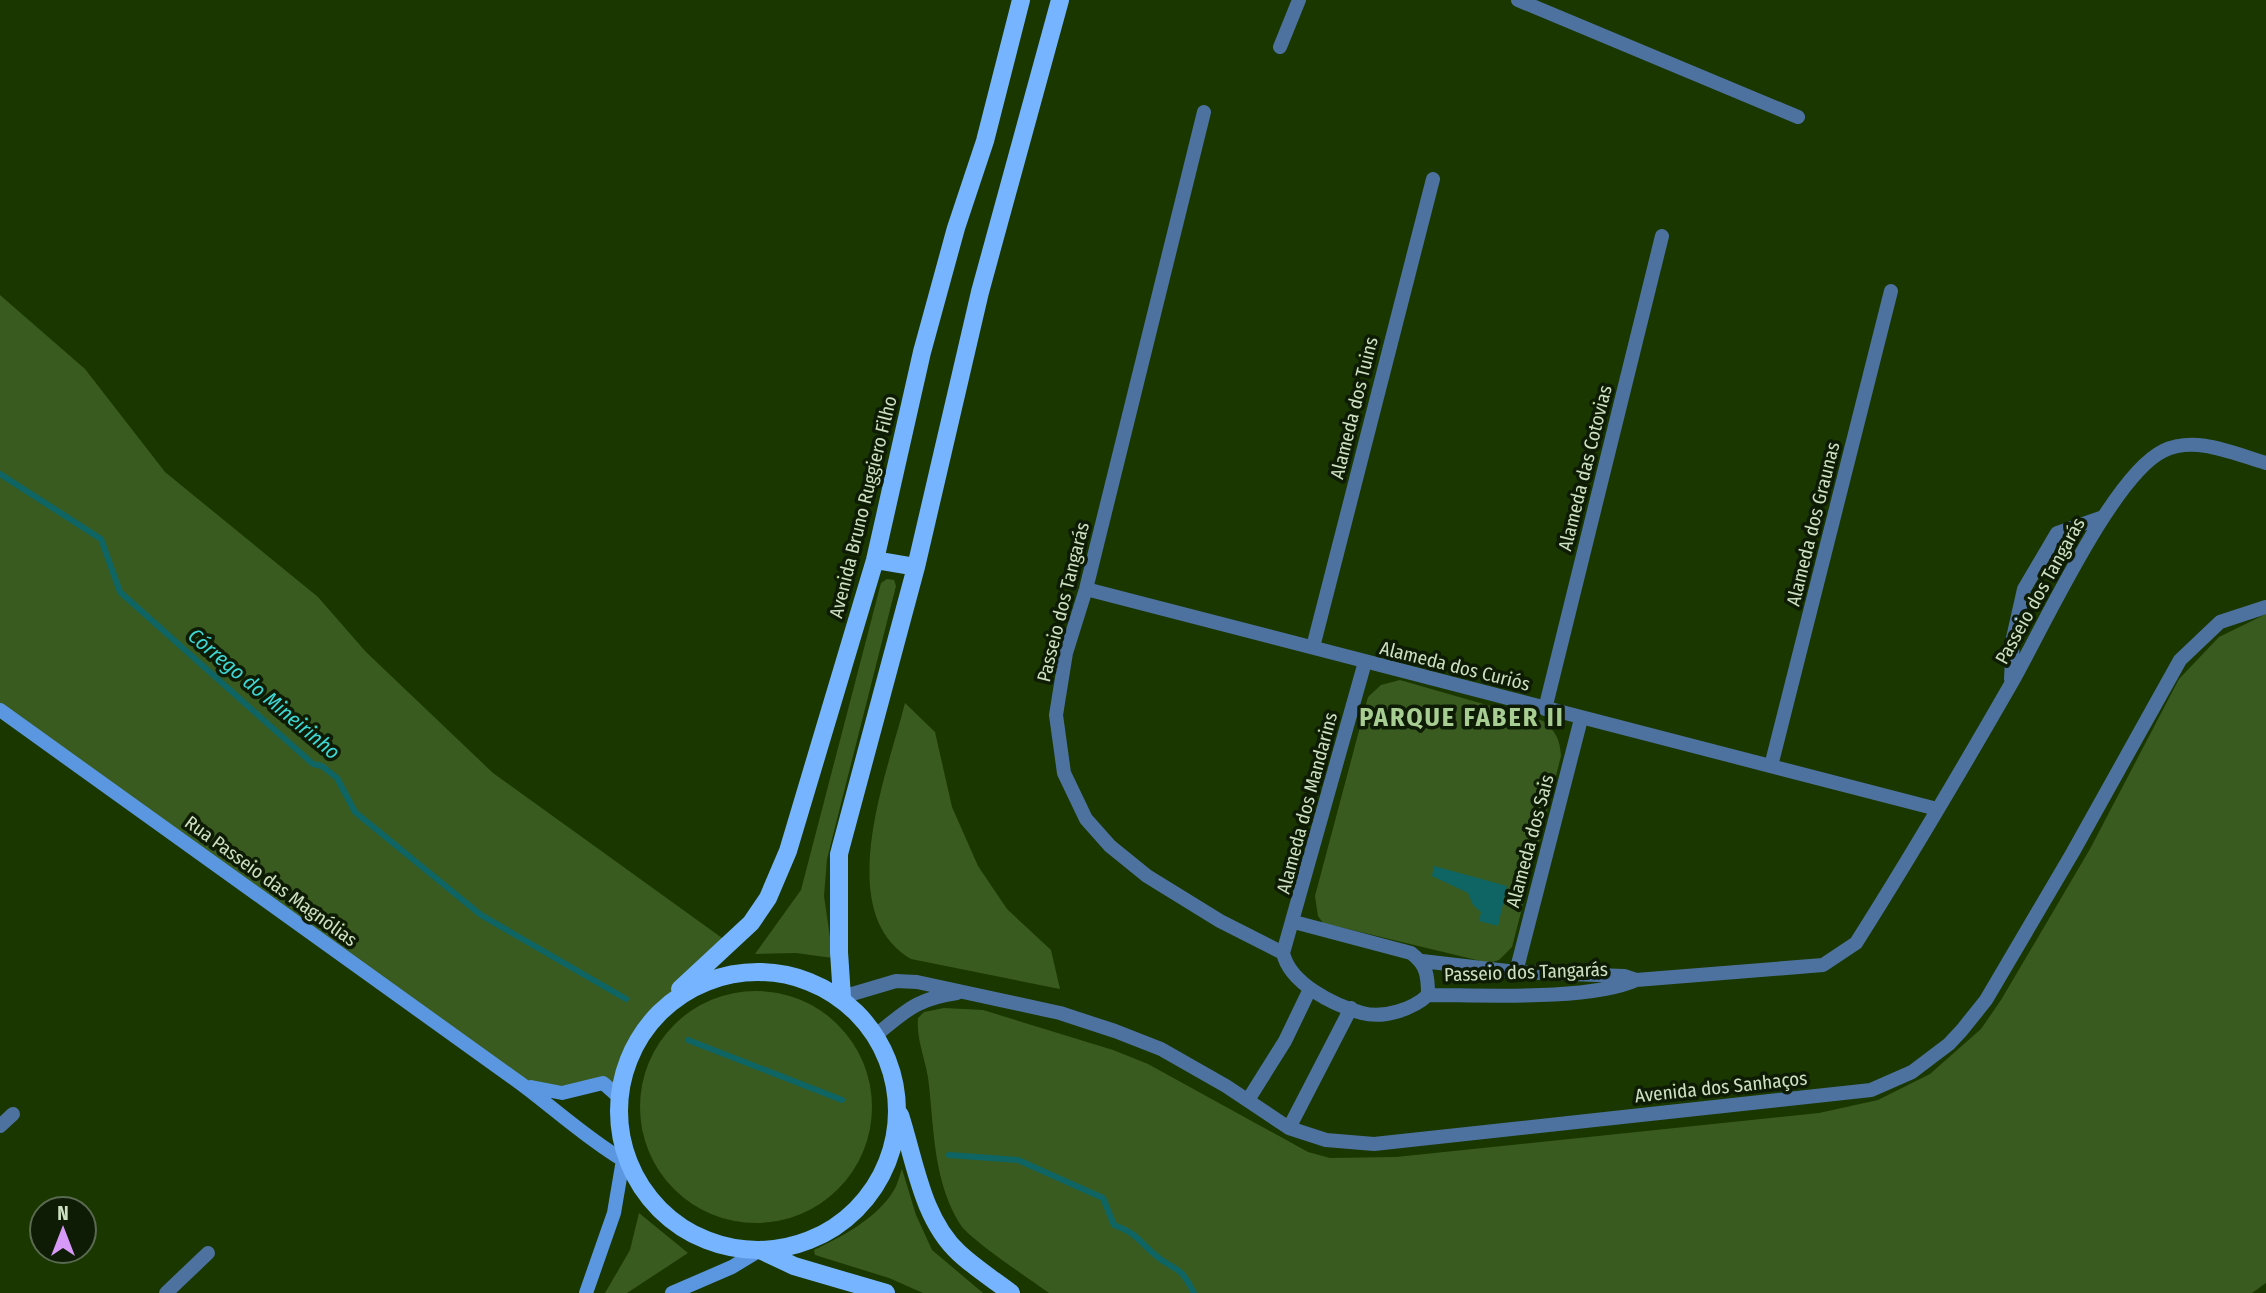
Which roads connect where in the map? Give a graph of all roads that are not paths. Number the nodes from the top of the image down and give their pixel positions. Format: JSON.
{"nodes":[{"id":1,"x":1021,"y":0,"type":"edge"},
{"id":2,"x":1060,"y":0,"type":"edge"},
{"id":3,"x":1299,"y":0,"type":"edge"},
{"id":4,"x":1518,"y":0,"type":"edge"},
{"id":5,"x":1280,"y":47,"type":"dead end"},
{"id":6,"x":1205,"y":112,"type":"dead end"},
{"id":7,"x":1798,"y":117,"type":"dead end"},
{"id":8,"x":1433,"y":179,"type":"dead end"},
{"id":9,"x":1662,"y":236,"type":"dead end"},
{"id":10,"x":1891,"y":291,"type":"dead end"},
{"id":11,"x":2266,"y":463,"type":"edge"},
{"id":12,"x":2103,"y":517,"type":"junction"},
{"id":13,"x":875,"y":560,"type":"junction"},
{"id":14,"x":916,"y":567,"type":"junction"},
{"id":15,"x":1086,"y":589,"type":"junction"},
{"id":16,"x":2266,"y":607,"type":"edge"},
{"id":17,"x":1313,"y":647,"type":"junction"},
{"id":18,"x":1365,"y":662,"type":"junction"},
{"id":19,"x":2011,"y":683,"type":"junction"},
{"id":20,"x":1545,"y":709,"type":"junction"},
{"id":21,"x":0,"y":710,"type":"edge"},
{"id":22,"x":1581,"y":719,"type":"junction"},
{"id":23,"x":1771,"y":766,"type":"junction"},
{"id":24,"x":1937,"y":809,"type":"junction"},
{"id":25,"x":1294,"y":922,"type":"junction"},
{"id":26,"x":1283,"y":953,"type":"junction"},
{"id":27,"x":1422,"y":961,"type":"junction"},
{"id":28,"x":1516,"y":972,"type":"junction"},
{"id":29,"x":1636,"y":980,"type":"junction"},
{"id":30,"x":680,"y":989,"type":"junction"},
{"id":31,"x":1310,"y":989,"type":"junction"},
{"id":32,"x":966,"y":992,"type":"junction"},
{"id":33,"x":1428,"y":995,"type":"junction"},
{"id":34,"x":842,"y":997,"type":"junction"},
{"id":35,"x":1351,"y":1007,"type":"junction"},
{"id":36,"x":876,"y":1035,"type":"junction"},
{"id":37,"x":520,"y":1083,"type":"junction"},
{"id":38,"x":619,"y":1097,"type":"junction"},
{"id":39,"x":1248,"y":1100,"type":"junction"},
{"id":40,"x":898,"y":1108,"type":"junction"},
{"id":41,"x":13,"y":1114,"type":"dead end"},
{"id":42,"x":0,"y":1126,"type":"edge"},
{"id":43,"x":1289,"y":1128,"type":"junction"},
{"id":44,"x":623,"y":1160,"type":"junction"},
{"id":45,"x":760,"y":1250,"type":"junction"},
{"id":46,"x":208,"y":1253,"type":"dead end"},
{"id":47,"x":166,"y":1293,"type":"edge"},
{"id":48,"x":586,"y":1293,"type":"edge"},
{"id":49,"x":673,"y":1293,"type":"edge"},
{"id":50,"x":887,"y":1293,"type":"edge"},
{"id":51,"x":1010,"y":1293,"type":"edge"}],
"edges":[{"from":1,"to":13,"type":"main road","name":"Avenida Bruno Ruggiero Filho"},
{"from":2,"to":14,"type":"main road"},
{"from":3,"to":5,"type":"street"},
{"from":4,"to":7,"type":"street"},
{"from":6,"to":15,"type":"street","name":"Passeio dos Tangarás"},
{"from":8,"to":17,"type":"street","name":"Alameda dos Tuins"},
{"from":9,"to":20,"type":"street","name":"Alameda das Cotovias"},
{"from":10,"to":23,"type":"street","name":"Alameda dos Graunas"},
{"from":11,"to":12,"type":"street","name":"Passeio dos Tangarás"},
{"from":12,"to":19,"type":"street","name":"Passeio dos Tangarás"},
{"from":12,"to":19,"type":"street","name":"Passeio dos Tangarás"},
{"from":13,"to":14,"type":"main road"},
{"from":13,"to":30,"type":"main road","name":"Avenida Bruno Ruggiero Filho"},
{"from":14,"to":34,"type":"main road"},
{"from":15,"to":17,"type":"street","name":"Alameda dos Curiós"},
{"from":15,"to":26,"type":"street","name":"Passeio dos Tangarás"},
{"from":16,"to":43,"type":"street","name":"Avenida dos Sanhaços"},
{"from":17,"to":18,"type":"street","name":"Alameda dos Curiós"},
{"from":18,"to":20,"type":"street","name":"Alameda dos Curiós"},
{"from":18,"to":25,"type":"street","name":"Alameda dos Mandarins"},
{"from":19,"to":24,"type":"street","name":"Passeio dos Tangarás"},
{"from":20,"to":22,"type":"street","name":"Alameda dos Curiós"},
{"from":21,"to":37,"type":"street","name":"Rua Passeio das Magnólias"},
{"from":22,"to":23,"type":"street","name":"Alameda dos Curiós"},
{"from":22,"to":28,"type":"street","name":"Alameda dos Sais"},
{"from":23,"to":24,"type":"street","name":"Alameda dos Curiós"},
{"from":24,"to":29,"type":"street","name":"Passeio dos Tangarás"},
{"from":25,"to":26,"type":"street","name":"Alameda dos Mandarins"},
{"from":25,"to":27,"type":"street","name":"Passeio dos Tangarás"},
{"from":26,"to":31,"type":"street","name":"Passeio dos Tangarás"},
{"from":27,"to":28,"type":"street","name":"Passeio dos Tangarás"},
{"from":27,"to":33,"type":"street"},
{"from":28,"to":29,"type":"street","name":"Passeio dos Tangarás"},
{"from":29,"to":33,"type":"street","name":"Passeio dos Tangarás"},
{"from":30,"to":34,"type":"main road"},
{"from":30,"to":38,"type":"main road","name":"Avenida Bruno Ruggiero Filho"},
{"from":31,"to":35,"type":"street","name":"Passeio dos Tangarás"},
{"from":31,"to":39,"type":"street"},
{"from":32,"to":34,"type":"street","name":"Avenida dos Sanhaços"},
{"from":32,"to":36,"type":"street","name":"Avenida dos Sanhaços"},
{"from":32,"to":39,"type":"street","name":"Avenida dos Sanhaços"},
{"from":33,"to":35,"type":"street","name":"Passeio dos Tangarás"},
{"from":34,"to":36,"type":"main road"},
{"from":35,"to":43,"type":"street"},
{"from":36,"to":40,"type":"main road"},
{"from":37,"to":38,"type":"street","name":"Rua Passeio das Magnólias"},
{"from":37,"to":44,"type":"street","name":"Rua Passeio das Magnólias"},
{"from":38,"to":44,"type":"main road","name":"Avenida Bruno Ruggiero Filho"},
{"from":39,"to":43,"type":"street","name":"Avenida dos Sanhaços"},
{"from":40,"to":45,"type":"main road"},
{"from":40,"to":51,"type":"main road"},
{"from":41,"to":42,"type":"street"},
{"from":44,"to":45,"type":"main road"},
{"from":44,"to":48,"type":"street"},
{"from":45,"to":49,"type":"street"},
{"from":45,"to":50,"type":"main road"},
{"from":46,"to":47,"type":"street"}]}
